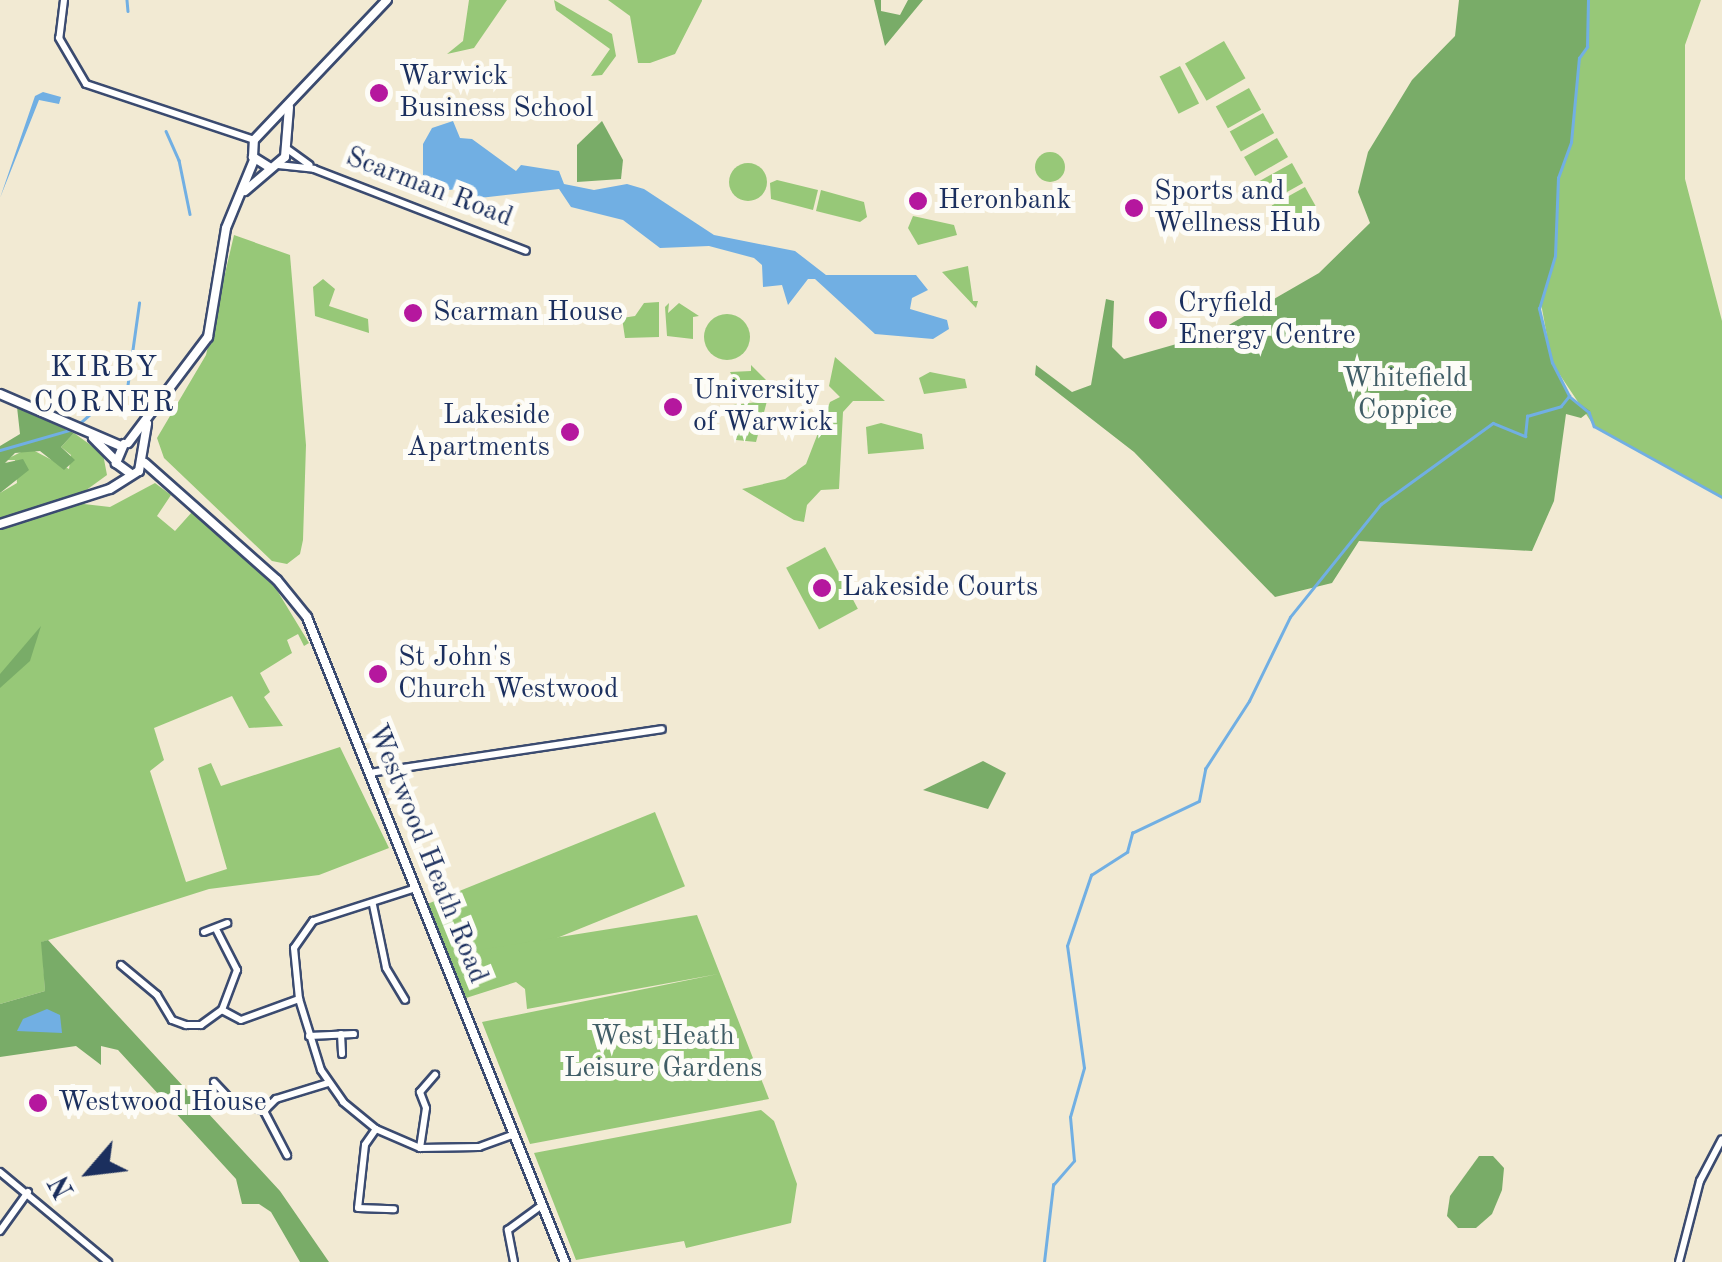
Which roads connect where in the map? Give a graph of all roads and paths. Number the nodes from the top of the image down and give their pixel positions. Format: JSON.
{"nodes":[{"id":1,"x":64,"y":0,"type":"edge"},
{"id":2,"x":385,"y":0,"type":"edge"},
{"id":3,"x":289,"y":106,"type":"junction"},
{"id":4,"x":267,"y":132,"type":"junction"},
{"id":5,"x":237,"y":138,"type":"junction"},
{"id":6,"x":254,"y":140,"type":"junction"},
{"id":7,"x":284,"y":144,"type":"junction"},
{"id":8,"x":253,"y":155,"type":"junction"},
{"id":9,"x":273,"y":166,"type":"junction"},
{"id":10,"x":314,"y":169,"type":"junction"},
{"id":11,"x":243,"y":193,"type":"junction"},
{"id":12,"x":526,"y":251,"type":"dead end"},
{"id":13,"x":0,"y":394,"type":"edge"},
{"id":14,"x":147,"y":422,"type":"junction"},
{"id":15,"x":85,"y":431,"type":"junction"},
{"id":16,"x":125,"y":445,"type":"junction"},
{"id":17,"x":142,"y":448,"type":"junction"},
{"id":18,"x":116,"y":462,"type":"junction"},
{"id":19,"x":145,"y":463,"type":"junction"},
{"id":20,"x":132,"y":473,"type":"junction"},
{"id":21,"x":102,"y":491,"type":"junction"},
{"id":22,"x":0,"y":524,"type":"edge"},
{"id":23,"x":662,"y":730,"type":"dead end"},
{"id":24,"x":370,"y":773,"type":"junction"},
{"id":25,"x":416,"y":888,"type":"junction"},
{"id":26,"x":374,"y":905,"type":"junction"},
{"id":27,"x":227,"y":923,"type":"dead end"},
{"id":28,"x":217,"y":931,"type":"junction"},
{"id":29,"x":204,"y":932,"type":"dead end"},
{"id":30,"x":121,"y":965,"type":"dead end"},
{"id":31,"x":298,"y":999,"type":"junction"},
{"id":32,"x":405,"y":1000,"type":"dead end"},
{"id":33,"x":222,"y":1010,"type":"junction"},
{"id":34,"x":341,"y":1034,"type":"junction"},
{"id":35,"x":354,"y":1034,"type":"dead end"},
{"id":36,"x":308,"y":1036,"type":"junction"},
{"id":37,"x":342,"y":1054,"type":"dead end"},
{"id":38,"x":435,"y":1075,"type":"dead end"},
{"id":39,"x":214,"y":1082,"type":"dead end"},
{"id":40,"x":328,"y":1082,"type":"junction"},
{"id":41,"x":264,"y":1111,"type":"junction"},
{"id":42,"x":376,"y":1129,"type":"junction"},
{"id":43,"x":514,"y":1134,"type":"junction"},
{"id":44,"x":1722,"y":1139,"type":"edge"},
{"id":45,"x":420,"y":1148,"type":"junction"},
{"id":46,"x":288,"y":1155,"type":"dead end"},
{"id":47,"x":0,"y":1172,"type":"edge"},
{"id":48,"x":28,"y":1192,"type":"junction"},
{"id":49,"x":542,"y":1204,"type":"junction"},
{"id":50,"x":394,"y":1210,"type":"dead end"},
{"id":51,"x":0,"y":1231,"type":"edge"},
{"id":52,"x":108,"y":1262,"type":"edge"},
{"id":53,"x":514,"y":1262,"type":"edge"},
{"id":54,"x":565,"y":1262,"type":"edge"},
{"id":55,"x":1679,"y":1262,"type":"edge"}],
"edges":[{"from":1,"to":5,"type":"street"},
{"from":2,"to":3,"type":"street"},
{"from":3,"to":4,"type":"street"},
{"from":3,"to":7,"type":"street"},
{"from":4,"to":6,"type":"street"},
{"from":4,"to":7,"type":"street"},
{"from":5,"to":6,"type":"street"},
{"from":5,"to":8,"type":"street"},
{"from":6,"to":8,"type":"street"},
{"from":7,"to":9,"type":"street"},
{"from":7,"to":10,"type":"street","name":"Scarman Road"},
{"from":8,"to":9,"type":"street"},
{"from":8,"to":11,"type":"street"},
{"from":9,"to":10,"type":"street","name":"Scarman Road"},
{"from":9,"to":11,"type":"street"},
{"from":10,"to":12,"type":"street","name":"Scarman Road"},
{"from":11,"to":14,"type":"street"},
{"from":13,"to":15,"type":"street"},
{"from":14,"to":16,"type":"street"},
{"from":14,"to":17,"type":"street"},
{"from":15,"to":16,"type":"street"},
{"from":15,"to":18,"type":"street"},
{"from":16,"to":17,"type":"street"},
{"from":16,"to":18,"type":"street"},
{"from":17,"to":19,"type":"street"},
{"from":18,"to":20,"type":"street"},
{"from":18,"to":21,"type":"street"},
{"from":19,"to":20,"type":"street"},
{"from":19,"to":24,"type":"street","name":"Westwood Heath Road"},
{"from":20,"to":21,"type":"street"},
{"from":21,"to":22,"type":"street"},
{"from":23,"to":24,"type":"street"},
{"from":24,"to":25,"type":"street","name":"Westwood Heath Road"},
{"from":25,"to":26,"type":"street"},
{"from":25,"to":43,"type":"street","name":"Westwood Heath Road"},
{"from":26,"to":31,"type":"street"},
{"from":26,"to":32,"type":"street"},
{"from":27,"to":28,"type":"street"},
{"from":28,"to":29,"type":"street"},
{"from":28,"to":33,"type":"street"},
{"from":30,"to":33,"type":"street"},
{"from":31,"to":33,"type":"street"},
{"from":31,"to":36,"type":"street"},
{"from":34,"to":35,"type":"street"},
{"from":34,"to":36,"type":"street"},
{"from":34,"to":37,"type":"street"},
{"from":36,"to":40,"type":"street"},
{"from":38,"to":45,"type":"street"},
{"from":39,"to":41,"type":"street"},
{"from":40,"to":41,"type":"street"},
{"from":40,"to":42,"type":"street"},
{"from":41,"to":46,"type":"street"},
{"from":42,"to":45,"type":"street"},
{"from":42,"to":50,"type":"street"},
{"from":43,"to":45,"type":"street"},
{"from":43,"to":49,"type":"street","name":"Westwood Heath Road"},
{"from":44,"to":55,"type":"street"},
{"from":47,"to":48,"type":"street"},
{"from":48,"to":51,"type":"street"},
{"from":48,"to":52,"type":"street"},
{"from":49,"to":53,"type":"street"},
{"from":49,"to":54,"type":"street","name":"Westwood Heath Road"}]}
